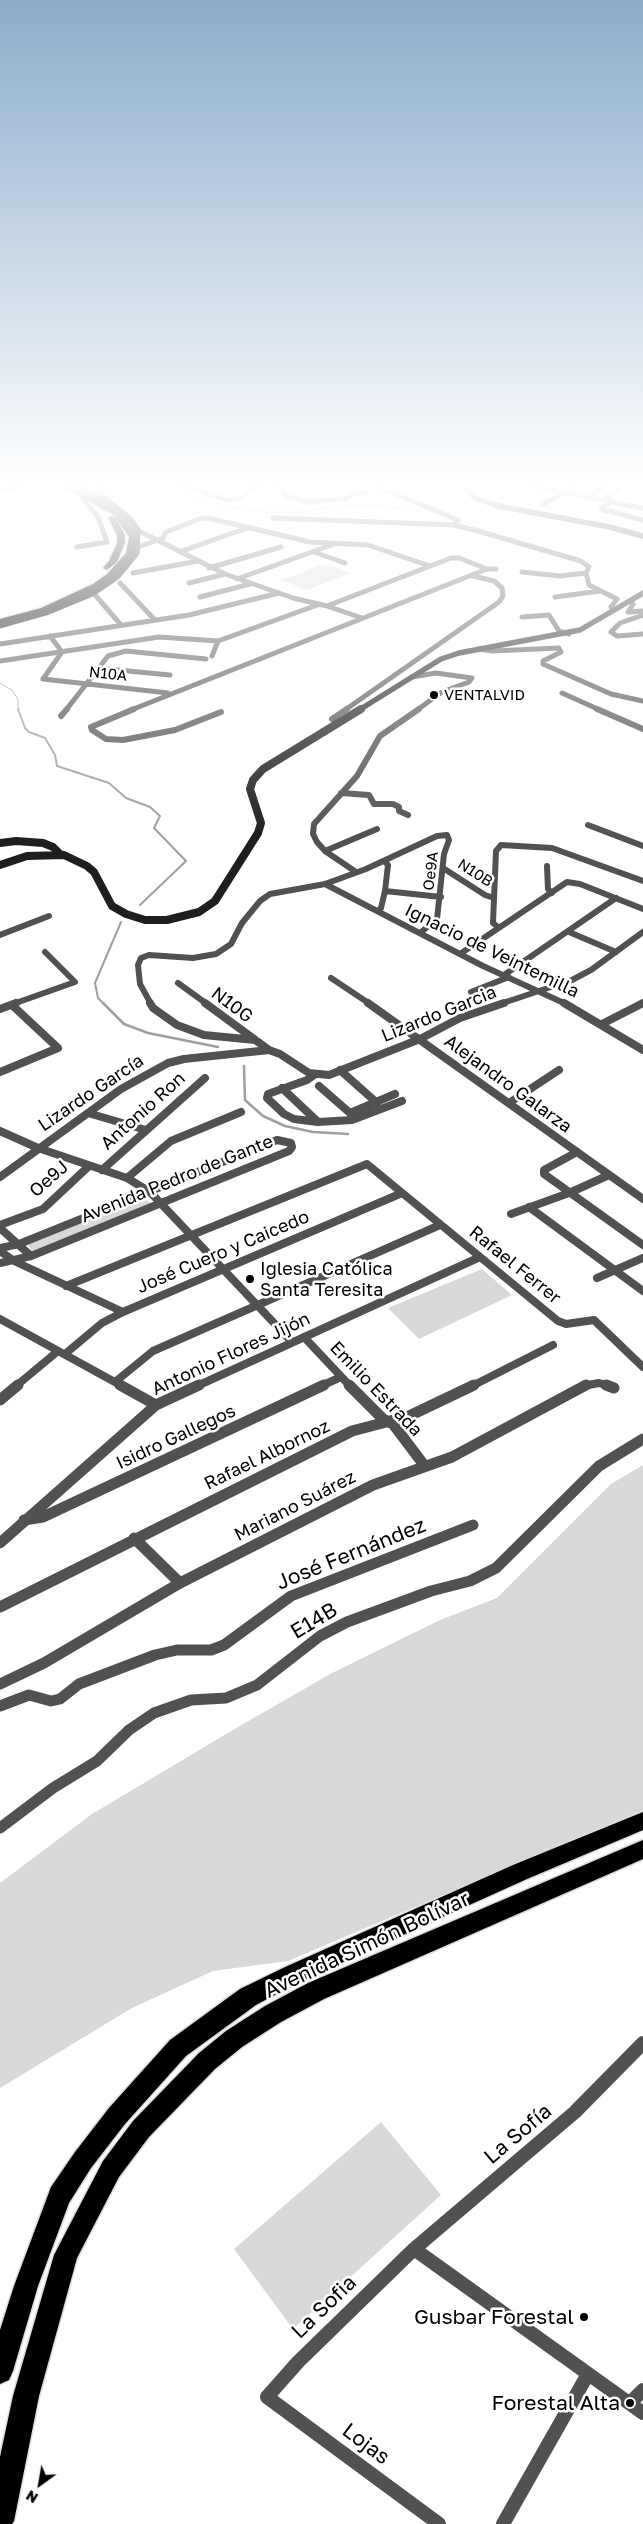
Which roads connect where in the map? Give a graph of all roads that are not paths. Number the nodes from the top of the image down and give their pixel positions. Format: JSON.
{"nodes":[{"id":1,"x":57,"y":600,"type":"edge"},
{"id":2,"x":66,"y":600,"type":"edge"},
{"id":3,"x":76,"y":600,"type":"edge"},
{"id":4,"x":99,"y":600,"type":"edge"},
{"id":5,"x":135,"y":600,"type":"edge"},
{"id":6,"x":253,"y":600,"type":"edge"},
{"id":7,"x":302,"y":600,"type":"edge"},
{"id":8,"x":343,"y":600,"type":"edge"},
{"id":9,"x":410,"y":600,"type":"edge"},
{"id":10,"x":500,"y":600,"type":"edge"},
{"id":11,"x":616,"y":600,"type":"edge"},
{"id":12,"x":630,"y":601,"type":"joint"},
{"id":13,"x":320,"y":604,"type":"junction"},
{"id":14,"x":327,"y":606,"type":"junction"},
{"id":15,"x":614,"y":610,"type":"junction"},
{"id":16,"x":643,"y":613,"type":"edge"},
{"id":17,"x":0,"y":617,"type":"edge"},
{"id":18,"x":522,"y":617,"type":"dead end"},
{"id":19,"x":362,"y":618,"type":"junction"},
{"id":20,"x":154,"y":620,"type":"junction"},
{"id":21,"x":0,"y":624,"type":"edge"},
{"id":22,"x":121,"y":625,"type":"junction"},
{"id":23,"x":569,"y":634,"type":"junction"},
{"id":24,"x":643,"y":634,"type":"edge"},
{"id":25,"x":50,"y":636,"type":"junction"},
{"id":26,"x":218,"y":641,"type":"junction"},
{"id":27,"x":0,"y":644,"type":"edge"},
{"id":28,"x":480,"y":649,"type":"junction"},
{"id":29,"x":62,"y":652,"type":"junction"},
{"id":30,"x":212,"y":656,"type":"dead end"},
{"id":31,"x":206,"y":659,"type":"dead end"},
{"id":32,"x":0,"y":661,"type":"edge"},
{"id":33,"x":97,"y":668,"type":"junction"},
{"id":34,"x":170,"y":675,"type":"dead end"},
{"id":35,"x":412,"y":677,"type":"junction"},
{"id":36,"x":84,"y":684,"type":"junction"},
{"id":37,"x":171,"y":693,"type":"junction"},
{"id":38,"x":562,"y":694,"type":"dead end"},
{"id":39,"x":643,"y":701,"type":"edge"},
{"id":40,"x":220,"y":712,"type":"dead end"},
{"id":41,"x":61,"y":716,"type":"dead end"},
{"id":42,"x":336,"y":723,"type":"junction"},
{"id":43,"x":643,"y":729,"type":"edge"},
{"id":44,"x":341,"y":793,"type":"junction"},
{"id":45,"x":408,"y":815,"type":"dead end"},
{"id":46,"x":588,"y":825,"type":"dead end"},
{"id":47,"x":377,"y":829,"type":"dead end"},
{"id":48,"x":24,"y":841,"type":"junction"},
{"id":49,"x":0,"y":843,"type":"edge"},
{"id":50,"x":643,"y":846,"type":"edge"},
{"id":51,"x":552,"y":848,"type":"joint"},
{"id":52,"x":325,"y":851,"type":"junction"},
{"id":53,"x":60,"y":854,"type":"junction"},
{"id":54,"x":0,"y":858,"type":"edge"},
{"id":55,"x":384,"y":861,"type":"junction"},
{"id":56,"x":0,"y":865,"type":"edge"},
{"id":57,"x":547,"y":866,"type":"dead end"},
{"id":58,"x":443,"y":868,"type":"junction"},
{"id":59,"x":356,"y":872,"type":"junction"},
{"id":60,"x":643,"y":881,"type":"edge"},
{"id":61,"x":325,"y":884,"type":"junction"},
{"id":62,"x":385,"y":891,"type":"junction"},
{"id":63,"x":552,"y":894,"type":"junction"},
{"id":64,"x":440,"y":897,"type":"junction"},
{"id":65,"x":494,"y":898,"type":"junction"},
{"id":66,"x":616,"y":898,"type":"junction"},
{"id":67,"x":643,"y":909,"type":"edge"},
{"id":68,"x":378,"y":912,"type":"junction"},
{"id":69,"x":49,"y":916,"type":"dead end"},
{"id":70,"x":498,"y":927,"type":"junction"},
{"id":71,"x":569,"y":932,"type":"junction"},
{"id":72,"x":643,"y":932,"type":"edge"},
{"id":73,"x":420,"y":933,"type":"junction"},
{"id":74,"x":0,"y":935,"type":"edge"},
{"id":75,"x":45,"y":952,"type":"dead end"},
{"id":76,"x":616,"y":952,"type":"junction"},
{"id":77,"x":460,"y":954,"type":"junction"},
{"id":78,"x":506,"y":976,"type":"junction"},
{"id":79,"x":330,"y":978,"type":"dead end"},
{"id":80,"x":178,"y":983,"type":"dead end"},
{"id":81,"x":471,"y":992,"type":"dead end"},
{"id":82,"x":540,"y":992,"type":"junction"},
{"id":83,"x":643,"y":1003,"type":"edge"},
{"id":84,"x":12,"y":1005,"type":"junction"},
{"id":85,"x":0,"y":1009,"type":"edge"},
{"id":86,"x":602,"y":1024,"type":"junction"},
{"id":87,"x":420,"y":1039,"type":"junction"},
{"id":88,"x":254,"y":1040,"type":"junction"},
{"id":89,"x":57,"y":1050,"type":"joint"},
{"id":90,"x":269,"y":1050,"type":"junction"},
{"id":91,"x":643,"y":1050,"type":"edge"},
{"id":92,"x":340,"y":1070,"type":"junction"},
{"id":93,"x":559,"y":1070,"type":"dead end"},
{"id":94,"x":0,"y":1072,"type":"edge"},
{"id":95,"x":314,"y":1075,"type":"junction"},
{"id":96,"x":205,"y":1078,"type":"dead end"},
{"id":97,"x":319,"y":1086,"type":"dead end"},
{"id":98,"x":282,"y":1088,"type":"junction"},
{"id":99,"x":395,"y":1094,"type":"dead end"},
{"id":100,"x":402,"y":1101,"type":"dead end"},
{"id":101,"x":378,"y":1102,"type":"junction"},
{"id":102,"x":509,"y":1103,"type":"junction"},
{"id":103,"x":241,"y":1112,"type":"dead end"},
{"id":104,"x":88,"y":1113,"type":"junction"},
{"id":105,"x":318,"y":1122,"type":"junction"},
{"id":106,"x":146,"y":1130,"type":"junction"},
{"id":107,"x":0,"y":1131,"type":"edge"},
{"id":108,"x":38,"y":1148,"type":"junction"},
{"id":109,"x":577,"y":1152,"type":"junction"},
{"id":110,"x":89,"y":1166,"type":"junction"},
{"id":111,"x":102,"y":1170,"type":"junction"},
{"id":112,"x":609,"y":1175,"type":"junction"},
{"id":113,"x":0,"y":1177,"type":"edge"},
{"id":114,"x":126,"y":1178,"type":"junction"},
{"id":115,"x":150,"y":1192,"type":"junction"},
{"id":116,"x":402,"y":1193,"type":"junction"},
{"id":117,"x":569,"y":1193,"type":"junction"},
{"id":118,"x":643,"y":1199,"type":"edge"},
{"id":119,"x":161,"y":1202,"type":"junction"},
{"id":120,"x":529,"y":1207,"type":"junction"},
{"id":121,"x":511,"y":1214,"type":"dead end"},
{"id":122,"x":440,"y":1225,"type":"junction"},
{"id":123,"x":0,"y":1227,"type":"edge"},
{"id":124,"x":192,"y":1236,"type":"junction"},
{"id":125,"x":19,"y":1244,"type":"junction"},
{"id":126,"x":643,"y":1245,"type":"edge"},
{"id":127,"x":0,"y":1249,"type":"edge"},
{"id":128,"x":31,"y":1256,"type":"junction"},
{"id":129,"x":480,"y":1257,"type":"junction"},
{"id":130,"x":643,"y":1258,"type":"edge"},
{"id":131,"x":14,"y":1261,"type":"junction"},
{"id":132,"x":0,"y":1263,"type":"edge"},
{"id":133,"x":224,"y":1270,"type":"junction"},
{"id":134,"x":614,"y":1270,"type":"junction"},
{"id":135,"x":597,"y":1278,"type":"dead end"},
{"id":136,"x":66,"y":1286,"type":"junction"},
{"id":137,"x":643,"y":1291,"type":"edge"},
{"id":138,"x":258,"y":1305,"type":"junction"},
{"id":139,"x":124,"y":1312,"type":"junction"},
{"id":140,"x":0,"y":1319,"type":"edge"},
{"id":141,"x":304,"y":1337,"type":"junction"},
{"id":142,"x":292,"y":1342,"type":"junction"},
{"id":143,"x":553,"y":1345,"type":"dead end"},
{"id":144,"x":61,"y":1352,"type":"junction"},
{"id":145,"x":643,"y":1367,"type":"edge"},
{"id":146,"x":341,"y":1377,"type":"junction"},
{"id":147,"x":115,"y":1382,"type":"junction"},
{"id":148,"x":614,"y":1388,"type":"dead end"},
{"id":149,"x":0,"y":1400,"type":"edge"},
{"id":150,"x":156,"y":1405,"type":"junction"},
{"id":151,"x":388,"y":1421,"type":"junction"},
{"id":152,"x":643,"y":1439,"type":"edge"},
{"id":153,"x":424,"y":1465,"type":"junction"},
{"id":154,"x":24,"y":1520,"type":"junction"},
{"id":155,"x":473,"y":1525,"type":"dead end"},
{"id":156,"x":134,"y":1538,"type":"junction"},
{"id":157,"x":0,"y":1542,"type":"edge"},
{"id":158,"x":180,"y":1583,"type":"junction"},
{"id":159,"x":0,"y":1607,"type":"edge"},
{"id":160,"x":0,"y":1684,"type":"edge"},
{"id":161,"x":0,"y":1706,"type":"edge"},
{"id":162,"x":643,"y":1821,"type":"edge"},
{"id":163,"x":0,"y":1828,"type":"edge"},
{"id":164,"x":643,"y":1849,"type":"edge"},
{"id":165,"x":643,"y":2042,"type":"edge"},
{"id":166,"x":414,"y":2249,"type":"junction"},
{"id":167,"x":0,"y":2371,"type":"edge"},
{"id":168,"x":588,"y":2374,"type":"junction"},
{"id":169,"x":643,"y":2390,"type":"edge"},
{"id":170,"x":268,"y":2397,"type":"joint"},
{"id":171,"x":630,"y":2403,"type":"junction"},
{"id":172,"x":643,"y":2413,"type":"edge"},
{"id":173,"x":0,"y":2521,"type":"edge"},
{"id":174,"x":439,"y":2524,"type":"edge"},
{"id":175,"x":503,"y":2524,"type":"edge"}],
"edges":[{"from":1,"to":17,"type":"highway"},
{"from":2,"to":21,"type":"highway"},
{"from":3,"to":21,"type":"main road"},
{"from":4,"to":22,"type":"street"},
{"from":5,"to":20,"type":"street"},
{"from":6,"to":20,"type":"street"},
{"from":7,"to":13,"type":"street"},
{"from":8,"to":14,"type":"street"},
{"from":9,"to":19,"type":"street"},
{"from":10,"to":42,"type":"street"},
{"from":11,"to":15,"type":"street"},
{"from":12,"to":15,"type":"main road"},
{"from":12,"to":16,"type":"street"},
{"from":13,"to":14,"type":"street"},
{"from":13,"to":26,"type":"street"},
{"from":14,"to":19,"type":"street"},
{"from":15,"to":23,"type":"main road"},
{"from":16,"to":24,"type":"street"},
{"from":18,"to":23,"type":"street"},
{"from":19,"to":37,"type":"street"},
{"from":20,"to":22,"type":"street"},
{"from":22,"to":25,"type":"street"},
{"from":23,"to":28,"type":"main road"},
{"from":25,"to":27,"type":"street"},
{"from":25,"to":29,"type":"street"},
{"from":26,"to":29,"type":"street"},
{"from":26,"to":30,"type":"street"},
{"from":28,"to":35,"type":"main road"},
{"from":28,"to":39,"type":"street"},
{"from":29,"to":32,"type":"street"},
{"from":29,"to":36,"type":"street","name":"N10A"},
{"from":31,"to":33,"type":"street"},
{"from":33,"to":34,"type":"street"},
{"from":33,"to":36,"type":"street"},
{"from":35,"to":42,"type":"main road"},
{"from":35,"to":44,"type":"street"},
{"from":36,"to":37,"type":"street","name":"N10A"},
{"from":36,"to":41,"type":"street"},
{"from":37,"to":40,"type":"street"},
{"from":38,"to":43,"type":"street"},
{"from":42,"to":53,"type":"main road"},
{"from":44,"to":45,"type":"street"},
{"from":44,"to":52,"type":"street"},
{"from":46,"to":50,"type":"street"},
{"from":47,"to":52,"type":"street"},
{"from":48,"to":49,"type":"main road"},
{"from":48,"to":53,"type":"main road"},
{"from":48,"to":54,"type":"main road"},
{"from":51,"to":60,"type":"street"},
{"from":51,"to":65,"type":"street"},
{"from":52,"to":59,"type":"street"},
{"from":53,"to":56,"type":"main road"},
{"from":55,"to":58,"type":"street","name":"Oe9A"},
{"from":55,"to":59,"type":"street"},
{"from":55,"to":62,"type":"street"},
{"from":57,"to":63,"type":"street"},
{"from":58,"to":64,"type":"street","name":"Oe9A"},
{"from":58,"to":65,"type":"street","name":"N10B"},
{"from":59,"to":61,"type":"street"},
{"from":61,"to":68,"type":"street","name":"Ignacio de Veintemilla"},
{"from":61,"to":88,"type":"street"},
{"from":62,"to":64,"type":"street"},
{"from":62,"to":68,"type":"street"},
{"from":63,"to":66,"type":"street"},
{"from":63,"to":70,"type":"street"},
{"from":64,"to":73,"type":"street","name":"Oe9A"},
{"from":65,"to":70,"type":"street"},
{"from":66,"to":67,"type":"street"},
{"from":66,"to":71,"type":"street"},
{"from":68,"to":73,"type":"street","name":"Ignacio de Veintemilla"},
{"from":69,"to":74,"type":"street"},
{"from":70,"to":77,"type":"street"},
{"from":71,"to":76,"type":"street"},
{"from":71,"to":78,"type":"street"},
{"from":72,"to":76,"type":"street","name":"Lizardo Garcia"},
{"from":73,"to":77,"type":"street","name":"Ignacio de Veintemilla"},
{"from":75,"to":84,"type":"street"},
{"from":76,"to":82,"type":"street","name":"Lizardo Garcia"},
{"from":77,"to":78,"type":"street","name":"Ignacio de Veintemilla"},
{"from":78,"to":81,"type":"street"},
{"from":78,"to":82,"type":"street","name":"Ignacio de Veintemilla"},
{"from":79,"to":87,"type":"street","name":"Alejandro Galarza"},
{"from":80,"to":88,"type":"street","name":"N10G"},
{"from":82,"to":86,"type":"street","name":"Ignacio de Veintemilla"},
{"from":82,"to":87,"type":"street","name":"Lizardo Garcia"},
{"from":83,"to":86,"type":"street"},
{"from":84,"to":85,"type":"street"},
{"from":84,"to":89,"type":"street"},
{"from":86,"to":91,"type":"street","name":"Ignacio de Veintemilla"},
{"from":87,"to":92,"type":"street","name":"Lizardo Garcia"},
{"from":87,"to":102,"type":"street","name":"Alejandro Galarza"},
{"from":88,"to":90,"type":"street","name":"N10G"},
{"from":89,"to":94,"type":"street"},
{"from":90,"to":95,"type":"street"},
{"from":90,"to":104,"type":"street","name":"Lizardo García"},
{"from":92,"to":95,"type":"street","name":"Lizardo Garcia"},
{"from":92,"to":101,"type":"street"},
{"from":93,"to":102,"type":"street"},
{"from":95,"to":98,"type":"street","name":"Lizardo Garcia"},
{"from":96,"to":106,"type":"street","name":"Antonio Ron"},
{"from":97,"to":101,"type":"street"},
{"from":98,"to":105,"type":"street"},
{"from":98,"to":105,"type":"street"},
{"from":99,"to":101,"type":"street"},
{"from":100,"to":105,"type":"street"},
{"from":102,"to":109,"type":"street","name":"Alejandro Galarza"},
{"from":103,"to":114,"type":"street"},
{"from":104,"to":106,"type":"street"},
{"from":104,"to":108,"type":"street","name":"Lizardo García"},
{"from":106,"to":111,"type":"street","name":"Antonio Ron"},
{"from":107,"to":108,"type":"street"},
{"from":108,"to":110,"type":"street"},
{"from":108,"to":113,"type":"street","name":"Lizardo García"},
{"from":109,"to":112,"type":"street","name":"Alejandro Galarza"},
{"from":109,"to":117,"type":"street"},
{"from":110,"to":111,"type":"street"},
{"from":110,"to":123,"type":"street","name":"Oe9J"},
{"from":111,"to":114,"type":"street"},
{"from":112,"to":117,"type":"street"},
{"from":112,"to":118,"type":"street","name":"Alejandro Galarza"},
{"from":114,"to":115,"type":"street"},
{"from":115,"to":119,"type":"street"},
{"from":115,"to":119,"type":"street","name":"Avenida Pedro de Gante"},
{"from":115,"to":125,"type":"street","name":"Avenida Pedro de Gante"},
{"from":116,"to":122,"type":"street","name":"Rafael Ferrer"},
{"from":116,"to":124,"type":"street","name":"Rafael Ferrer"},
{"from":116,"to":133,"type":"street","name":"José Cuero y Caicedo"},
{"from":117,"to":120,"type":"street"},
{"from":117,"to":126,"type":"street"},
{"from":119,"to":124,"type":"street"},
{"from":119,"to":128,"type":"street","name":"Avenida Pedro de Gante"},
{"from":120,"to":121,"type":"street"},
{"from":120,"to":134,"type":"street"},
{"from":122,"to":129,"type":"street","name":"Rafael Ferrer"},
{"from":122,"to":138,"type":"street"},
{"from":123,"to":125,"type":"street"},
{"from":124,"to":133,"type":"street"},
{"from":124,"to":136,"type":"street"},
{"from":125,"to":127,"type":"street","name":"Avenida Pedro de Gante"},
{"from":125,"to":128,"type":"street"},
{"from":127,"to":131,"type":"street"},
{"from":128,"to":131,"type":"street","name":"Avenida Pedro de Gante"},
{"from":129,"to":141,"type":"street","name":"Antonio Flores Jijón"},
{"from":129,"to":145,"type":"street","name":"Rafael Ferrer"},
{"from":130,"to":134,"type":"street"},
{"from":131,"to":132,"type":"street","name":"Avenida Pedro de Gante"},
{"from":131,"to":136,"type":"street"},
{"from":133,"to":138,"type":"street"},
{"from":133,"to":139,"type":"street","name":"José Cuero y Caicedo"},
{"from":134,"to":135,"type":"street"},
{"from":134,"to":137,"type":"street"},
{"from":136,"to":139,"type":"street"},
{"from":138,"to":142,"type":"street"},
{"from":138,"to":147,"type":"street"},
{"from":139,"to":144,"type":"street","name":"José Cuero y Caicedo"},
{"from":140,"to":144,"type":"street"},
{"from":141,"to":142,"type":"street","name":"Antonio Flores Jijón"},
{"from":141,"to":146,"type":"street","name":"Emilio Estrada"},
{"from":142,"to":150,"type":"street","name":"Antonio Flores Jijón"},
{"from":143,"to":151,"type":"street","name":"Rafael Albornoz"},
{"from":144,"to":147,"type":"street"},
{"from":144,"to":149,"type":"street","name":"José Cuero y Caicedo"},
{"from":146,"to":151,"type":"street","name":"Emilio Estrada"},
{"from":146,"to":154,"type":"street","name":"Isidro Gallegos"},
{"from":147,"to":150,"type":"street"},
{"from":148,"to":153,"type":"street","name":"Mariano Suárez"},
{"from":150,"to":154,"type":"street","name":"Antonio Flores Jijón"},
{"from":151,"to":153,"type":"street","name":"Emilio Estrada"},
{"from":151,"to":156,"type":"street","name":"Rafael Albornoz"},
{"from":152,"to":163,"type":"street","name":"E14B"},
{"from":153,"to":158,"type":"street","name":"Mariano Suárez"},
{"from":154,"to":157,"type":"street","name":"Antonio Flores Jijón"},
{"from":155,"to":161,"type":"street","name":"José Fernández"},
{"from":156,"to":158,"type":"street"},
{"from":156,"to":159,"type":"street","name":"Rafael Albornoz"},
{"from":158,"to":160,"type":"street","name":"Mariano Suárez"},
{"from":162,"to":167,"type":"highway","name":"Avenida Simón Bolívar"},
{"from":164,"to":173,"type":"highway","name":"Avenida Simón Bolívar"},
{"from":165,"to":166,"type":"street","name":"La Sofía"},
{"from":166,"to":168,"type":"street"},
{"from":166,"to":170,"type":"street","name":"La Sofia"},
{"from":168,"to":171,"type":"street"},
{"from":168,"to":175,"type":"street"},
{"from":169,"to":171,"type":"street"},
{"from":170,"to":174,"type":"street","name":"Lojas"},
{"from":171,"to":172,"type":"street"}]}
